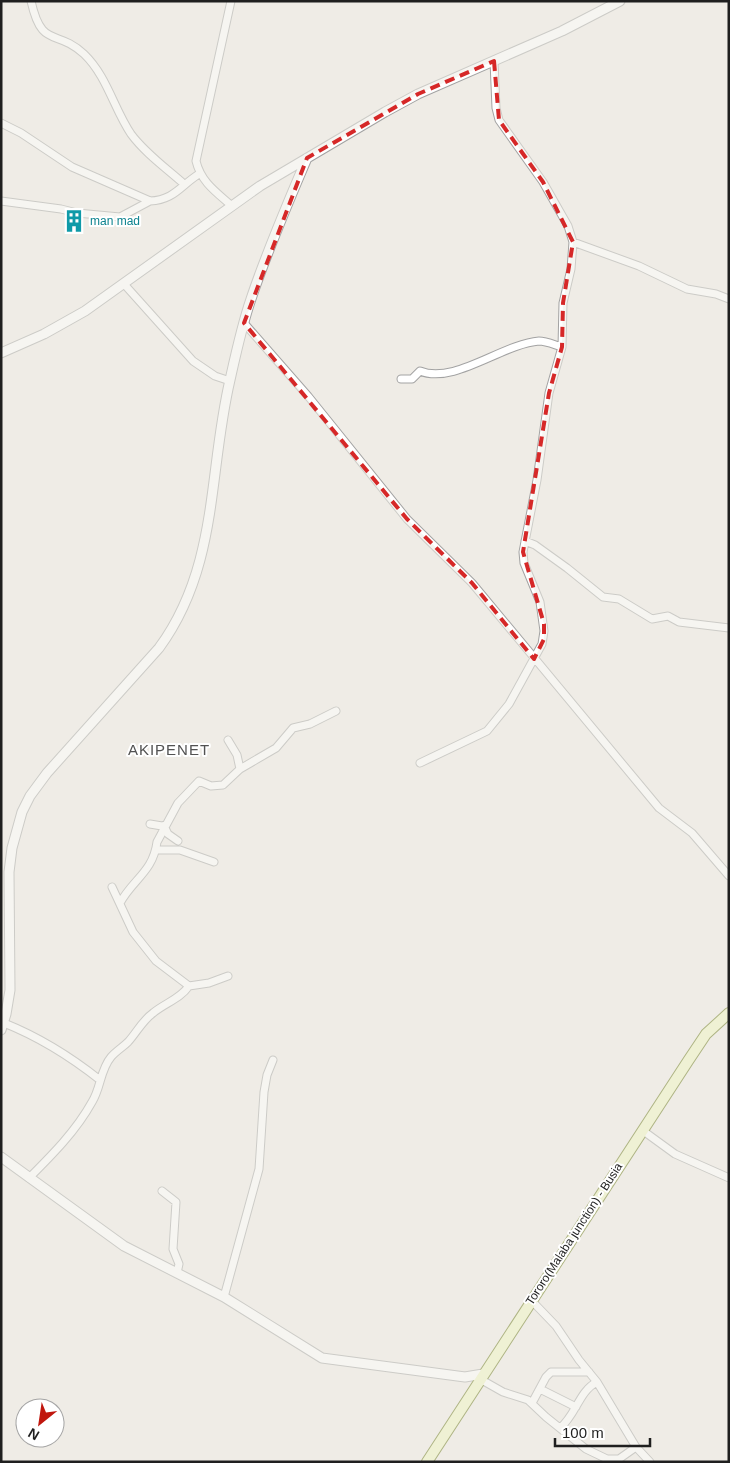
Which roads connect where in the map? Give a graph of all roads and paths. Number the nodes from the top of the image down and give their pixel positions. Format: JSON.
{"nodes":[{"id":1,"x":31,"y":1,"type":"edge"},
{"id":2,"x":231,"y":1,"type":"edge"},
{"id":3,"x":615,"y":2,"type":"edge"},
{"id":4,"x":494,"y":61,"type":"junction"},
{"id":5,"x":1,"y":123,"type":"edge"},
{"id":6,"x":307,"y":158,"type":"junction"},
{"id":7,"x":199,"y":174,"type":"junction"},
{"id":8,"x":184,"y":184,"type":"junction"},
{"id":9,"x":1,"y":201,"type":"edge"},
{"id":10,"x":150,"y":201,"type":"junction"},
{"id":11,"x":232,"y":206,"type":"junction"},
{"id":12,"x":573,"y":242,"type":"junction"},
{"id":13,"x":124,"y":284,"type":"junction"},
{"id":14,"x":729,"y":299,"type":"edge"},
{"id":15,"x":244,"y":323,"type":"junction"},
{"id":16,"x":562,"y":347,"type":"junction"},
{"id":17,"x":1,"y":353,"type":"edge"},
{"id":18,"x":401,"y":380,"type":"dead end"},
{"id":19,"x":230,"y":381,"type":"junction"},
{"id":20,"x":525,"y":541,"type":"junction"},
{"id":21,"x":729,"y":628,"type":"edge"},
{"id":22,"x":534,"y":659,"type":"junction"},
{"id":23,"x":336,"y":711,"type":"dead end"},
{"id":24,"x":228,"y":740,"type":"dead end"},
{"id":25,"x":420,"y":763,"type":"dead end"},
{"id":26,"x":240,"y":769,"type":"junction"},
{"id":27,"x":150,"y":824,"type":"dead end"},
{"id":28,"x":165,"y":826,"type":"junction"},
{"id":29,"x":178,"y":841,"type":"dead end"},
{"id":30,"x":156,"y":850,"type":"junction"},
{"id":31,"x":214,"y":862,"type":"dead end"},
{"id":32,"x":729,"y":876,"type":"edge"},
{"id":33,"x":112,"y":887,"type":"dead end"},
{"id":34,"x":120,"y":903,"type":"junction"},
{"id":35,"x":228,"y":976,"type":"dead end"},
{"id":36,"x":189,"y":986,"type":"junction"},
{"id":37,"x":729,"y":1013,"type":"edge"},
{"id":38,"x":3,"y":1026,"type":"edge"},
{"id":39,"x":273,"y":1060,"type":"dead end"},
{"id":40,"x":100,"y":1080,"type":"junction"},
{"id":41,"x":642,"y":1130,"type":"junction"},
{"id":42,"x":1,"y":1157,"type":"edge"},
{"id":43,"x":29,"y":1178,"type":"junction"},
{"id":44,"x":729,"y":1178,"type":"edge"},
{"id":45,"x":162,"y":1191,"type":"dead end"},
{"id":46,"x":177,"y":1273,"type":"junction"},
{"id":47,"x":224,"y":1297,"type":"junction"},
{"id":48,"x":531,"y":1300,"type":"junction"},
{"id":49,"x":589,"y":1372,"type":"junction"},
{"id":50,"x":482,"y":1376,"type":"junction"},
{"id":51,"x":597,"y":1382,"type":"junction"},
{"id":52,"x":540,"y":1389,"type":"junction"},
{"id":53,"x":532,"y":1403,"type":"junction"},
{"id":54,"x":576,"y":1407,"type":"junction"},
{"id":55,"x":560,"y":1428,"type":"junction"},
{"id":56,"x":636,"y":1447,"type":"junction"},
{"id":57,"x":427,"y":1462,"type":"edge"},
{"id":58,"x":650,"y":1462,"type":"edge"}],
"edges":[{"from":1,"to":8,"type":"street"},
{"from":2,"to":7,"type":"street"},
{"from":3,"to":4,"type":"street"},
{"from":4,"to":6,"type":"street"},
{"from":4,"to":12,"type":"street"},
{"from":5,"to":10,"type":"street"},
{"from":6,"to":11,"type":"street"},
{"from":6,"to":15,"type":"street"},
{"from":7,"to":8,"type":"street"},
{"from":7,"to":11,"type":"street"},
{"from":8,"to":10,"type":"street"},
{"from":9,"to":10,"type":"street"},
{"from":11,"to":13,"type":"street"},
{"from":12,"to":14,"type":"street"},
{"from":12,"to":16,"type":"street"},
{"from":13,"to":17,"type":"street"},
{"from":13,"to":19,"type":"street"},
{"from":15,"to":19,"type":"street"},
{"from":15,"to":22,"type":"street"},
{"from":16,"to":18,"type":"street"},
{"from":16,"to":20,"type":"street"},
{"from":19,"to":38,"type":"street"},
{"from":20,"to":21,"type":"street"},
{"from":20,"to":22,"type":"street"},
{"from":22,"to":25,"type":"street"},
{"from":22,"to":32,"type":"street"},
{"from":23,"to":26,"type":"street"},
{"from":24,"to":26,"type":"street"},
{"from":26,"to":28,"type":"street"},
{"from":27,"to":28,"type":"street"},
{"from":28,"to":29,"type":"street"},
{"from":28,"to":30,"type":"street"},
{"from":30,"to":31,"type":"street"},
{"from":30,"to":34,"type":"street"},
{"from":33,"to":34,"type":"street"},
{"from":34,"to":36,"type":"street"},
{"from":35,"to":36,"type":"street"},
{"from":36,"to":40,"type":"street"},
{"from":37,"to":41,"type":"main road","name":"Tororo(Malaba junction) - Busia"},
{"from":38,"to":40,"type":"street"},
{"from":39,"to":47,"type":"street"},
{"from":40,"to":43,"type":"street"},
{"from":41,"to":44,"type":"street"},
{"from":41,"to":48,"type":"main road","name":"Tororo(Malaba junction) - Busia"},
{"from":42,"to":43,"type":"street"},
{"from":43,"to":46,"type":"street"},
{"from":45,"to":46,"type":"street"},
{"from":46,"to":47,"type":"street"},
{"from":47,"to":50,"type":"street"},
{"from":48,"to":49,"type":"street"},
{"from":48,"to":50,"type":"main road","name":"Tororo(Malaba junction) - Busia"},
{"from":49,"to":51,"type":"street"},
{"from":49,"to":52,"type":"street"},
{"from":50,"to":53,"type":"street"},
{"from":50,"to":57,"type":"main road","name":"Tororo(Malaba junction) - Busia"},
{"from":51,"to":54,"type":"street"},
{"from":51,"to":56,"type":"street"},
{"from":52,"to":53,"type":"street"},
{"from":52,"to":54,"type":"street"},
{"from":53,"to":55,"type":"street"},
{"from":54,"to":55,"type":"street"},
{"from":55,"to":56,"type":"street"},
{"from":56,"to":58,"type":"street"}]}
